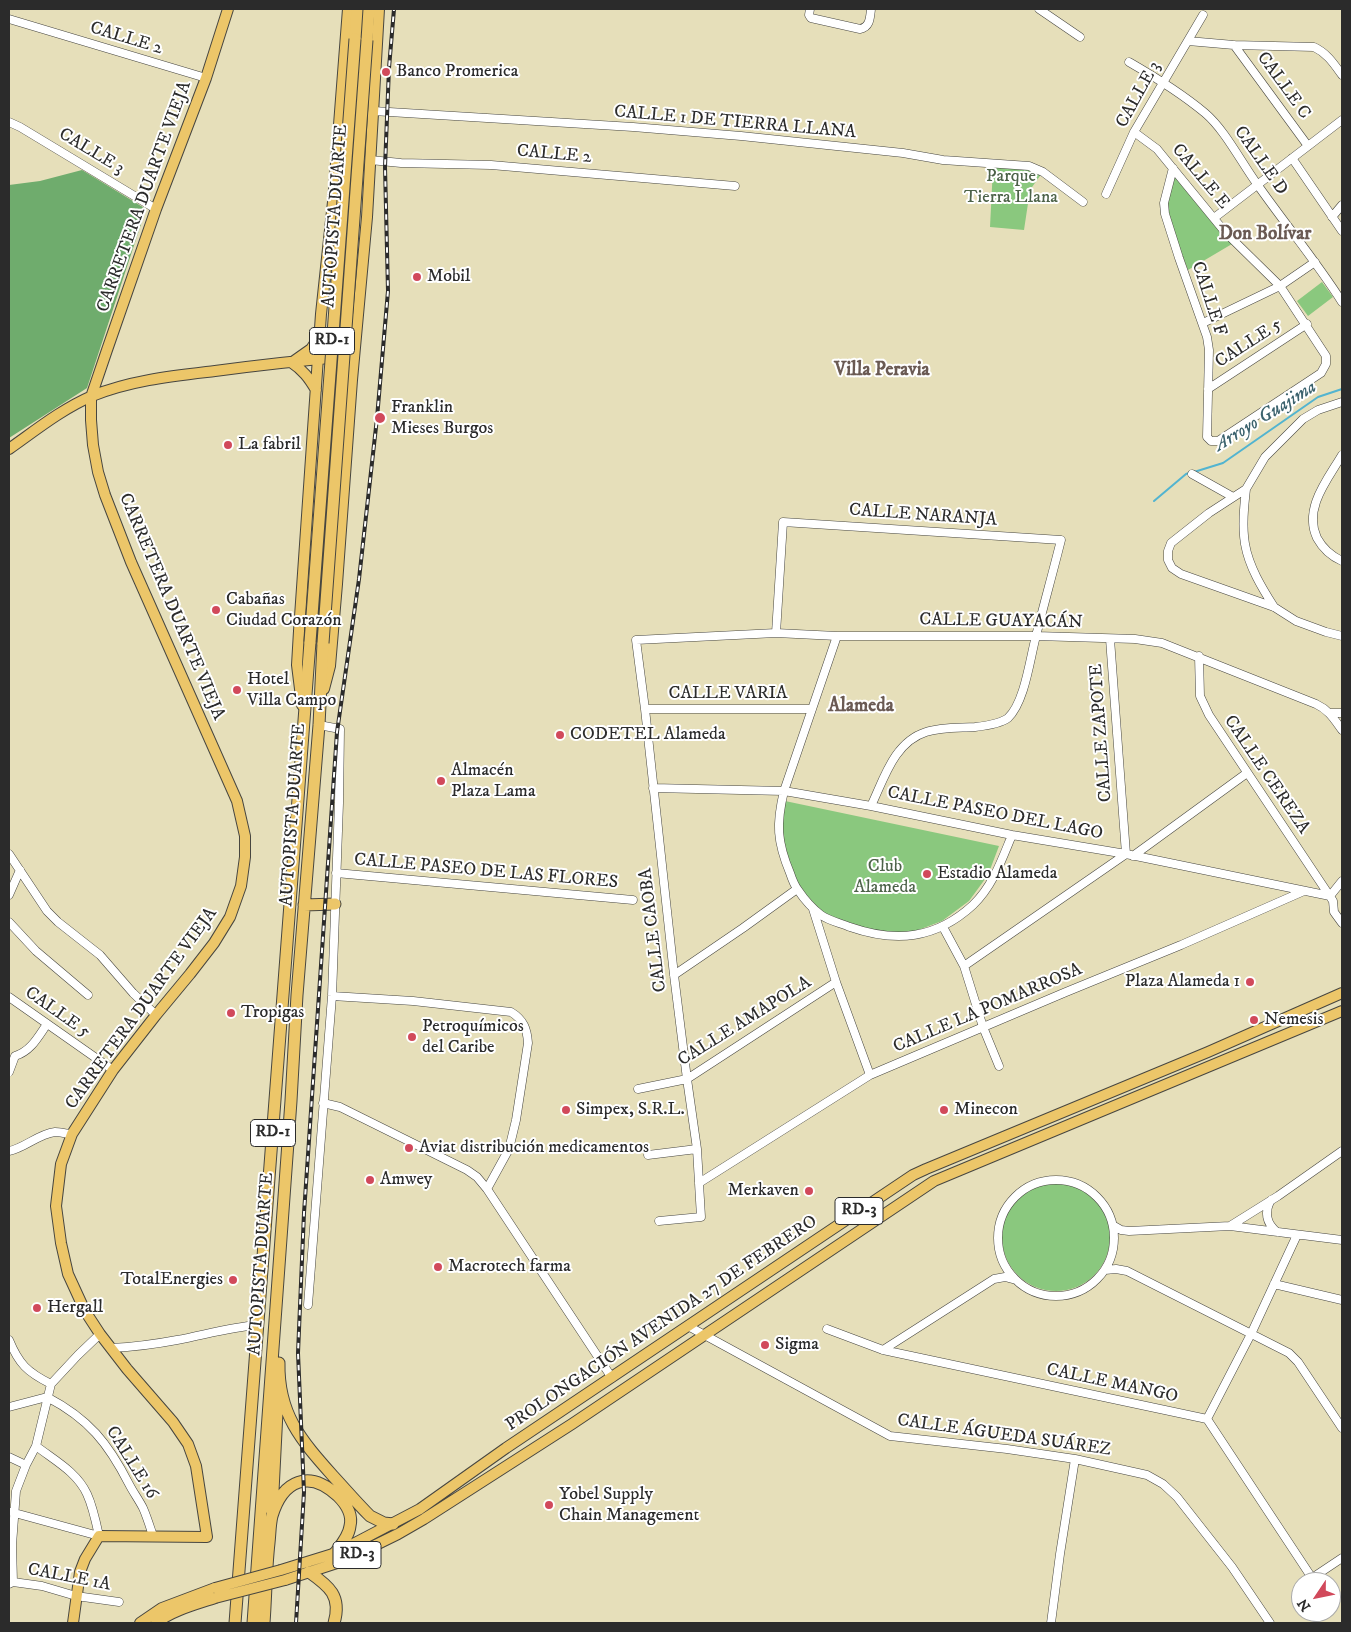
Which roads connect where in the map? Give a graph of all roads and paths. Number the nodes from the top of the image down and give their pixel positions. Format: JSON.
{"nodes":[{"id":1,"x":228,"y":9,"type":"edge"},
{"id":2,"x":348,"y":9,"type":"edge"},
{"id":3,"x":357,"y":9,"type":"edge"},
{"id":4,"x":369,"y":9,"type":"edge"},
{"id":5,"x":379,"y":9,"type":"edge"},
{"id":6,"x":810,"y":9,"type":"edge"},
{"id":7,"x":871,"y":9,"type":"edge"},
{"id":8,"x":1040,"y":9,"type":"edge"},
{"id":9,"x":1203,"y":14,"type":"dead end"},
{"id":10,"x":9,"y":19,"type":"edge"},
{"id":11,"x":1080,"y":37,"type":"dead end"},
{"id":12,"x":361,"y":40,"type":"junction"},
{"id":13,"x":1188,"y":42,"type":"junction"},
{"id":14,"x":1234,"y":45,"type":"junction"},
{"id":15,"x":1128,"y":62,"type":"dead end"},
{"id":16,"x":1342,"y":75,"type":"edge"},
{"id":17,"x":206,"y":78,"type":"junction"},
{"id":18,"x":1162,"y":82,"type":"junction"},
{"id":19,"x":373,"y":111,"type":"junction"},
{"id":20,"x":1342,"y":120,"type":"edge"},
{"id":21,"x":9,"y":122,"type":"edge"},
{"id":22,"x":1134,"y":132,"type":"junction"},
{"id":23,"x":1308,"y":146,"type":"junction"},
{"id":24,"x":1292,"y":158,"type":"junction"},
{"id":25,"x":370,"y":160,"type":"junction"},
{"id":26,"x":1173,"y":168,"type":"junction"},
{"id":27,"x":1257,"y":185,"type":"junction"},
{"id":28,"x":735,"y":186,"type":"dead end"},
{"id":29,"x":1106,"y":194,"type":"dead end"},
{"id":30,"x":1083,"y":202,"type":"dead end"},
{"id":31,"x":1342,"y":205,"type":"edge"},
{"id":32,"x":156,"y":209,"type":"junction"},
{"id":33,"x":1332,"y":217,"type":"junction"},
{"id":34,"x":1214,"y":218,"type":"junction"},
{"id":35,"x":1342,"y":230,"type":"edge"},
{"id":36,"x":1315,"y":262,"type":"junction"},
{"id":37,"x":1280,"y":286,"type":"junction"},
{"id":38,"x":1342,"y":302,"type":"edge"},
{"id":39,"x":1203,"y":323,"type":"junction"},
{"id":40,"x":1306,"y":324,"type":"junction"},
{"id":41,"x":320,"y":336,"type":"junction"},
{"id":42,"x":355,"y":356,"type":"junction"},
{"id":43,"x":319,"y":359,"type":"junction"},
{"id":44,"x":292,"y":362,"type":"junction"},
{"id":45,"x":1208,"y":389,"type":"junction"},
{"id":46,"x":317,"y":391,"type":"junction"},
{"id":47,"x":92,"y":396,"type":"junction"},
{"id":48,"x":1342,"y":402,"type":"edge"},
{"id":49,"x":1211,"y":441,"type":"joint"},
{"id":50,"x":9,"y":449,"type":"edge"},
{"id":51,"x":1342,"y":455,"type":"edge"},
{"id":52,"x":1192,"y":474,"type":"dead end"},
{"id":53,"x":1246,"y":489,"type":"junction"},
{"id":54,"x":1233,"y":497,"type":"junction"},
{"id":55,"x":1342,"y":561,"type":"edge"},
{"id":56,"x":1274,"y":608,"type":"junction"},
{"id":57,"x":776,"y":633,"type":"junction"},
{"id":58,"x":837,"y":636,"type":"junction"},
{"id":59,"x":1036,"y":636,"type":"junction"},
{"id":60,"x":1342,"y":636,"type":"edge"},
{"id":61,"x":1110,"y":639,"type":"junction"},
{"id":62,"x":636,"y":640,"type":"joint"},
{"id":63,"x":1199,"y":656,"type":"junction"},
{"id":64,"x":320,"y":705,"type":"junction"},
{"id":65,"x":645,"y":709,"type":"junction"},
{"id":66,"x":812,"y":709,"type":"junction"},
{"id":67,"x":1330,"y":713,"type":"junction"},
{"id":68,"x":1342,"y":713,"type":"edge"},
{"id":69,"x":303,"y":718,"type":"junction"},
{"id":70,"x":318,"y":725,"type":"junction"},
{"id":71,"x":1342,"y":730,"type":"edge"},
{"id":72,"x":1247,"y":773,"type":"junction"},
{"id":73,"x":652,"y":788,"type":"junction"},
{"id":74,"x":784,"y":791,"type":"junction"},
{"id":75,"x":871,"y":806,"type":"junction"},
{"id":76,"x":1012,"y":835,"type":"junction"},
{"id":77,"x":9,"y":854,"type":"edge"},
{"id":78,"x":1130,"y":855,"type":"junction"},
{"id":79,"x":20,"y":870,"type":"junction"},
{"id":80,"x":336,"y":873,"type":"junction"},
{"id":81,"x":1342,"y":880,"type":"edge"},
{"id":82,"x":797,"y":889,"type":"junction"},
{"id":83,"x":1304,"y":891,"type":"junction"},
{"id":84,"x":9,"y":894,"type":"edge"},
{"id":85,"x":1331,"y":898,"type":"junction"},
{"id":86,"x":633,"y":900,"type":"dead end"},
{"id":87,"x":335,"y":904,"type":"junction"},
{"id":88,"x":1342,"y":904,"type":"edge"},
{"id":89,"x":304,"y":905,"type":"junction"},
{"id":90,"x":812,"y":907,"type":"junction"},
{"id":91,"x":9,"y":922,"type":"edge"},
{"id":92,"x":1342,"y":923,"type":"edge"},
{"id":93,"x":943,"y":927,"type":"junction"},
{"id":94,"x":964,"y":966,"type":"junction"},
{"id":95,"x":674,"y":975,"type":"junction"},
{"id":96,"x":836,"y":982,"type":"junction"},
{"id":97,"x":1342,"y":993,"type":"edge"},
{"id":98,"x":88,"y":995,"type":"dead end"},
{"id":99,"x":332,"y":996,"type":"junction"},
{"id":100,"x":9,"y":998,"type":"edge"},
{"id":101,"x":1342,"y":1011,"type":"edge"},
{"id":102,"x":156,"y":1015,"type":"junction"},
{"id":103,"x":47,"y":1024,"type":"junction"},
{"id":104,"x":983,"y":1027,"type":"junction"},
{"id":105,"x":12,"y":1055,"type":"edge"},
{"id":106,"x":998,"y":1066,"type":"dead end"},
{"id":107,"x":113,"y":1070,"type":"junction"},
{"id":108,"x":9,"y":1072,"type":"edge"},
{"id":109,"x":870,"y":1075,"type":"junction"},
{"id":110,"x":687,"y":1079,"type":"junction"},
{"id":111,"x":638,"y":1089,"type":"dead end"},
{"id":112,"x":323,"y":1103,"type":"junction"},
{"id":113,"x":72,"y":1134,"type":"junction"},
{"id":114,"x":697,"y":1149,"type":"junction"},
{"id":115,"x":9,"y":1151,"type":"edge"},
{"id":116,"x":1342,"y":1151,"type":"edge"},
{"id":117,"x":648,"y":1155,"type":"dead end"},
{"id":118,"x":699,"y":1183,"type":"junction"},
{"id":119,"x":487,"y":1189,"type":"junction"},
{"id":120,"x":1271,"y":1200,"type":"junction"},
{"id":121,"x":659,"y":1221,"type":"dead end"},
{"id":122,"x":1114,"y":1226,"type":"junction"},
{"id":123,"x":1230,"y":1226,"type":"junction"},
{"id":124,"x":1129,"y":1231,"type":"junction"},
{"id":125,"x":1276,"y":1232,"type":"junction"},
{"id":126,"x":1297,"y":1235,"type":"junction"},
{"id":127,"x":1342,"y":1240,"type":"edge"},
{"id":128,"x":1115,"y":1241,"type":"junction"},
{"id":129,"x":1112,"y":1255,"type":"junction"},
{"id":130,"x":1002,"y":1258,"type":"junction"},
{"id":131,"x":1105,"y":1270,"type":"junction"},
{"id":132,"x":1127,"y":1271,"type":"junction"},
{"id":133,"x":994,"y":1280,"type":"junction"},
{"id":134,"x":1016,"y":1280,"type":"junction"},
{"id":135,"x":1274,"y":1284,"type":"junction"},
{"id":136,"x":1342,"y":1300,"type":"edge"},
{"id":137,"x":308,"y":1304,"type":"dead end"},
{"id":138,"x":275,"y":1321,"type":"junction"},
{"id":139,"x":258,"y":1325,"type":"junction"},
{"id":140,"x":688,"y":1326,"type":"junction"},
{"id":141,"x":827,"y":1329,"type":"dead end"},
{"id":142,"x":100,"y":1334,"type":"junction"},
{"id":143,"x":1251,"y":1334,"type":"junction"},
{"id":144,"x":705,"y":1336,"type":"junction"},
{"id":145,"x":9,"y":1340,"type":"edge"},
{"id":146,"x":111,"y":1348,"type":"junction"},
{"id":147,"x":883,"y":1350,"type":"junction"},
{"id":148,"x":279,"y":1377,"type":"junction"},
{"id":149,"x":612,"y":1378,"type":"junction"},
{"id":150,"x":51,"y":1384,"type":"junction"},
{"id":151,"x":47,"y":1397,"type":"junction"},
{"id":152,"x":9,"y":1407,"type":"edge"},
{"id":153,"x":1207,"y":1420,"type":"junction"},
{"id":154,"x":1342,"y":1428,"type":"edge"},
{"id":155,"x":36,"y":1446,"type":"junction"},
{"id":156,"x":9,"y":1457,"type":"edge"},
{"id":157,"x":492,"y":1459,"type":"junction"},
{"id":158,"x":1076,"y":1459,"type":"junction"},
{"id":159,"x":26,"y":1465,"type":"junction"},
{"id":160,"x":500,"y":1470,"type":"junction"},
{"id":161,"x":11,"y":1513,"type":"edge"},
{"id":162,"x":272,"y":1517,"type":"junction"},
{"id":163,"x":393,"y":1524,"type":"junction"},
{"id":164,"x":99,"y":1536,"type":"junction"},
{"id":165,"x":154,"y":1536,"type":"junction"},
{"id":166,"x":335,"y":1553,"type":"junction"},
{"id":167,"x":1342,"y":1558,"type":"edge"},
{"id":168,"x":294,"y":1571,"type":"junction"},
{"id":169,"x":308,"y":1572,"type":"junction"},
{"id":170,"x":11,"y":1583,"type":"edge"},
{"id":171,"x":214,"y":1595,"type":"junction"},
{"id":172,"x":76,"y":1596,"type":"junction"},
{"id":173,"x":119,"y":1602,"type":"dead end"},
{"id":174,"x":73,"y":1623,"type":"edge"},
{"id":175,"x":140,"y":1623,"type":"edge"},
{"id":176,"x":156,"y":1623,"type":"edge"},
{"id":177,"x":236,"y":1623,"type":"edge"},
{"id":178,"x":254,"y":1623,"type":"edge"},
{"id":179,"x":264,"y":1623,"type":"edge"},
{"id":180,"x":334,"y":1623,"type":"edge"},
{"id":181,"x":1051,"y":1623,"type":"edge"},
{"id":182,"x":1270,"y":1623,"type":"edge"}],
"edges":[{"from":1,"to":17,"type":"main road","name":"CARRETERA DUARTE VIEJA"},
{"from":2,"to":41,"type":"main road","name":"AUTOPISTA DUARTE"},
{"from":3,"to":12,"type":"highway","number":"RD-1"},
{"from":4,"to":12,"type":"highway","name":"AUTOPISTA DUARTE","number":"RD-1"},
{"from":5,"to":19,"type":"main road"},
{"from":6,"to":7,"type":"street"},
{"from":8,"to":11,"type":"street"},
{"from":9,"to":13,"type":"street","name":"CALLE 3"},
{"from":10,"to":17,"type":"street","name":"CALLE 2"},
{"from":12,"to":64,"type":"highway","name":"AUTOPISTA DUARTE","number":"RD-1","bridge":true},
{"from":12,"to":69,"type":"highway","name":"AUTOPISTA DUARTE","number":"RD-1","bridge":true},
{"from":13,"to":14,"type":"street"},
{"from":13,"to":18,"type":"street","name":"CALLE 3"},
{"from":14,"to":16,"type":"street"},
{"from":14,"to":23,"type":"street","name":"CALLE C"},
{"from":15,"to":18,"type":"street","name":"CALLE D"},
{"from":17,"to":32,"type":"main road","name":"CARRETERA DUARTE VIEJA"},
{"from":18,"to":22,"type":"street","name":"CALLE 3"},
{"from":18,"to":27,"type":"street","name":"CALLE D"},
{"from":19,"to":25,"type":"main road"},
{"from":19,"to":30,"type":"street","name":"CALLE 1 DE TIERRA LLANA"},
{"from":20,"to":23,"type":"street"},
{"from":21,"to":32,"type":"street","name":"CALLE 3"},
{"from":22,"to":26,"type":"street","name":"CALLE E"},
{"from":22,"to":29,"type":"street","name":"CALLE 3"},
{"from":23,"to":24,"type":"street"},
{"from":24,"to":27,"type":"street"},
{"from":24,"to":33,"type":"street"},
{"from":25,"to":28,"type":"street","name":"CALLE 2"},
{"from":25,"to":42,"type":"main road"},
{"from":26,"to":34,"type":"street","name":"CALLE E"},
{"from":26,"to":39,"type":"street","name":"CALLE F"},
{"from":27,"to":34,"type":"street"},
{"from":27,"to":36,"type":"street","name":"CALLE D"},
{"from":31,"to":33,"type":"street"},
{"from":32,"to":47,"type":"main road","name":"CARRETERA DUARTE VIEJA"},
{"from":33,"to":35,"type":"street"},
{"from":34,"to":37,"type":"street","name":"CALLE E"},
{"from":36,"to":37,"type":"street"},
{"from":36,"to":38,"type":"street","name":"CALLE D"},
{"from":37,"to":39,"type":"street"},
{"from":37,"to":40,"type":"street","name":"CALLE E"},
{"from":39,"to":45,"type":"street","name":"CALLE F"},
{"from":40,"to":45,"type":"street","name":"CALLE 5"},
{"from":40,"to":49,"type":"street","name":"CALLE E"},
{"from":41,"to":43,"type":"main road","name":"AUTOPISTA DUARTE"},
{"from":41,"to":44,"type":"main road"},
{"from":42,"to":43,"type":"main road"},
{"from":42,"to":64,"type":"main road"},
{"from":43,"to":44,"type":"main road"},
{"from":43,"to":46,"type":"main road","name":"AUTOPISTA DUARTE"},
{"from":44,"to":46,"type":"main road"},
{"from":44,"to":47,"type":"main road"},
{"from":45,"to":49,"type":"street","name":"CALLE F"},
{"from":46,"to":69,"type":"main road","name":"AUTOPISTA DUARTE"},
{"from":47,"to":50,"type":"main road"},
{"from":47,"to":102,"type":"main road","name":"CARRETERA DUARTE VIEJA"},
{"from":48,"to":53,"type":"street"},
{"from":51,"to":55,"type":"street"},
{"from":52,"to":54,"type":"street"},
{"from":53,"to":54,"type":"street"},
{"from":53,"to":56,"type":"street"},
{"from":54,"to":56,"type":"street"},
{"from":56,"to":60,"type":"street"},
{"from":57,"to":58,"type":"street","name":"CALLE GUAYACÁN"},
{"from":57,"to":59,"type":"street","name":"CALLE NARANJA"},
{"from":57,"to":62,"type":"street","name":"CALLE GUAYACÁN"},
{"from":58,"to":59,"type":"street","name":"CALLE GUAYACÁN"},
{"from":58,"to":66,"type":"street"},
{"from":59,"to":61,"type":"street","name":"CALLE GUAYACÁN"},
{"from":59,"to":75,"type":"street"},
{"from":61,"to":63,"type":"street","name":"CALLE GUAYACÁN"},
{"from":61,"to":78,"type":"street","name":"CALLE ZAPOTE"},
{"from":62,"to":65,"type":"street","name":"CALLE CAOBA"},
{"from":63,"to":67,"type":"street","name":"CALLE GUAYACÁN"},
{"from":63,"to":72,"type":"street","name":"CALLE CEREZA"},
{"from":64,"to":70,"type":"highway","name":"AUTOPISTA DUARTE","number":"RD-1"},
{"from":65,"to":66,"type":"street","name":"CALLE VARIA"},
{"from":65,"to":73,"type":"street","name":"CALLE CAOBA"},
{"from":66,"to":74,"type":"street"},
{"from":67,"to":68,"type":"street"},
{"from":67,"to":71,"type":"street","name":"CALLE GUAYACÁN"},
{"from":69,"to":139,"type":"highway","name":"AUTOPISTA DUARTE","number":"RD-1"},
{"from":70,"to":80,"type":"street"},
{"from":70,"to":89,"type":"highway","name":"AUTOPISTA DUARTE","number":"RD-1"},
{"from":72,"to":78,"type":"street"},
{"from":72,"to":85,"type":"street","name":"CALLE CEREZA"},
{"from":73,"to":74,"type":"street","name":"CALLE PASEO DEL LAGO"},
{"from":73,"to":95,"type":"street","name":"CALLE CAOBA"},
{"from":74,"to":75,"type":"street","name":"CALLE PASEO DEL LAGO"},
{"from":74,"to":82,"type":"street"},
{"from":75,"to":76,"type":"street","name":"CALLE PASEO DEL LAGO"},
{"from":76,"to":78,"type":"street","name":"CALLE PASEO DEL LAGO"},
{"from":76,"to":93,"type":"street"},
{"from":77,"to":79,"type":"street"},
{"from":78,"to":83,"type":"street","name":"CALLE PASEO DEL LAGO"},
{"from":78,"to":94,"type":"street"},
{"from":79,"to":84,"type":"street"},
{"from":79,"to":102,"type":"street"},
{"from":80,"to":86,"type":"street","name":"CALLE PASEO DE LAS FLORES"},
{"from":80,"to":87,"type":"street"},
{"from":81,"to":85,"type":"street"},
{"from":82,"to":90,"type":"street"},
{"from":82,"to":95,"type":"street"},
{"from":83,"to":85,"type":"street","name":"CALLE PASEO DEL LAGO"},
{"from":83,"to":104,"type":"street","name":"CALLE LA POMARROSA"},
{"from":85,"to":88,"type":"street"},
{"from":85,"to":92,"type":"street","name":"CALLE CEREZA"},
{"from":87,"to":89,"type":"highway"},
{"from":87,"to":99,"type":"street"},
{"from":89,"to":138,"type":"highway","name":"AUTOPISTA DUARTE","number":"RD-1"},
{"from":90,"to":93,"type":"street"},
{"from":90,"to":96,"type":"street"},
{"from":91,"to":98,"type":"street"},
{"from":93,"to":94,"type":"street"},
{"from":94,"to":104,"type":"street"},
{"from":95,"to":110,"type":"street","name":"CALLE CAOBA"},
{"from":96,"to":109,"type":"street"},
{"from":96,"to":110,"type":"street","name":"CALLE AMAPOLA"},
{"from":97,"to":140,"type":"main road","name":"PROLONGACIÓN AVENIDA 27 DE FEBRERO","number":"RD-3"},
{"from":99,"to":112,"type":"street"},
{"from":99,"to":119,"type":"street"},
{"from":100,"to":103,"type":"street","name":"CALLE 5"},
{"from":101,"to":144,"type":"main road","name":"PROLONGACIÓN AVENIDA 27 DE FEBRERO","number":"RD-3"},
{"from":102,"to":107,"type":"main road","name":"CARRETERA DUARTE VIEJA"},
{"from":103,"to":105,"type":"street"},
{"from":103,"to":107,"type":"street","name":"CALLE 5"},
{"from":104,"to":106,"type":"street"},
{"from":104,"to":109,"type":"street","name":"CALLE LA POMARROSA"},
{"from":105,"to":108,"type":"street"},
{"from":107,"to":113,"type":"main road","name":"CARRETERA DUARTE VIEJA"},
{"from":109,"to":118,"type":"street","name":"CALLE LA POMARROSA"},
{"from":110,"to":111,"type":"street","name":"CALLE AMAPOLA"},
{"from":110,"to":114,"type":"street","name":"CALLE CAOBA"},
{"from":112,"to":119,"type":"street"},
{"from":112,"to":137,"type":"street"},
{"from":113,"to":115,"type":"street"},
{"from":113,"to":142,"type":"main road","name":"CARRETERA DUARTE VIEJA"},
{"from":114,"to":117,"type":"street"},
{"from":114,"to":118,"type":"street","name":"CALLE CAOBA"},
{"from":116,"to":120,"type":"street"},
{"from":118,"to":121,"type":"street","name":"CALLE CAOBA"},
{"from":119,"to":149,"type":"street"},
{"from":120,"to":123,"type":"street"},
{"from":120,"to":125,"type":"street"},
{"from":122,"to":124,"type":"street"},
{"from":122,"to":128,"type":"street"},
{"from":122,"to":130,"type":"street"},
{"from":123,"to":124,"type":"street"},
{"from":123,"to":125,"type":"street"},
{"from":124,"to":128,"type":"street"},
{"from":125,"to":126,"type":"street"},
{"from":126,"to":127,"type":"street"},
{"from":126,"to":135,"type":"street"},
{"from":128,"to":129,"type":"street"},
{"from":129,"to":131,"type":"street"},
{"from":129,"to":132,"type":"street"},
{"from":130,"to":133,"type":"street"},
{"from":130,"to":134,"type":"street"},
{"from":131,"to":132,"type":"street"},
{"from":131,"to":134,"type":"street"},
{"from":132,"to":143,"type":"street"},
{"from":133,"to":134,"type":"street"},
{"from":133,"to":147,"type":"street"},
{"from":135,"to":136,"type":"street"},
{"from":135,"to":143,"type":"street"},
{"from":138,"to":148,"type":"highway"},
{"from":138,"to":178,"type":"highway","name":"AUTOPISTA DUARTE","number":"RD-1"},
{"from":139,"to":146,"type":"street"},
{"from":139,"to":177,"type":"highway","name":"AUTOPISTA DUARTE","number":"RD-1"},
{"from":140,"to":144,"type":"street","name":"CALLE ÁGUEDA SUÁREZ"},
{"from":140,"to":149,"type":"main road","name":"PROLONGACIÓN AVENIDA 27 DE FEBRERO","number":"RD-3"},
{"from":141,"to":147,"type":"street","name":"CALLE MANGO"},
{"from":142,"to":146,"type":"main road","name":"CARRETERA DUARTE VIEJA"},
{"from":142,"to":150,"type":"street","name":"CALLE 1A"},
{"from":143,"to":153,"type":"street"},
{"from":143,"to":154,"type":"street"},
{"from":144,"to":158,"type":"street","name":"CALLE ÁGUEDA SUÁREZ"},
{"from":144,"to":160,"type":"main road","name":"PROLONGACIÓN AVENIDA 27 DE FEBRERO","number":"RD-3"},
{"from":145,"to":150,"type":"street"},
{"from":146,"to":165,"type":"main road","name":"CARRETERA DUARTE VIEJA"},
{"from":147,"to":153,"type":"street","name":"CALLE MANGO"},
{"from":148,"to":162,"type":"highway"},
{"from":148,"to":163,"type":"highway"},
{"from":149,"to":157,"type":"main road","name":"PROLONGACIÓN AVENIDA 27 DE FEBRERO","number":"RD-3"},
{"from":150,"to":151,"type":"street","name":"CALLE 1A"},
{"from":151,"to":152,"type":"street"},
{"from":151,"to":155,"type":"street","name":"CALLE 1A"},
{"from":151,"to":165,"type":"street","name":"CALLE 16"},
{"from":153,"to":167,"type":"street"},
{"from":155,"to":159,"type":"street","name":"CALLE 1A"},
{"from":155,"to":164,"type":"street"},
{"from":156,"to":159,"type":"street"},
{"from":157,"to":160,"type":"main road"},
{"from":157,"to":163,"type":"main road","name":"PROLONGACIÓN AVENIDA 27 DE FEBRERO","number":"RD-3"},
{"from":158,"to":181,"type":"street"},
{"from":158,"to":182,"type":"street","name":"CALLE ÁGUEDA SUÁREZ"},
{"from":159,"to":161,"type":"street","name":"CALLE 1A"},
{"from":160,"to":169,"type":"main road","name":"PROLONGACIÓN AVENIDA 27 DE FEBRERO","number":"RD-3"},
{"from":161,"to":164,"type":"street"},
{"from":161,"to":170,"type":"street","name":"CALLE 1A"},
{"from":162,"to":166,"type":"highway"},
{"from":162,"to":179,"type":"highway"},
{"from":163,"to":166,"type":"main road","name":"PROLONGACIÓN AVENIDA 27 DE FEBRERO","number":"RD-3"},
{"from":164,"to":165,"type":"main road","name":"CARRETERA DUARTE VIEJA"},
{"from":164,"to":172,"type":"main road"},
{"from":166,"to":168,"type":"main road","name":"PROLONGACIÓN AVENIDA 27 DE FEBRERO","number":"RD-3"},
{"from":168,"to":169,"type":"main road","name":"PROLONGACIÓN AVENIDA 27 DE FEBRERO","number":"RD-3"},
{"from":168,"to":171,"type":"main road","name":"PROLONGACIÓN AVENIDA 27 DE FEBRERO","number":"RD-3","bridge":true},
{"from":169,"to":180,"type":"highway"},
{"from":170,"to":172,"type":"street","name":"CALLE 1A"},
{"from":171,"to":175,"type":"main road","name":"PROLONGACIÓN AVENIDA 27 DE FEBRERO"},
{"from":171,"to":176,"type":"main road","name":"PROLONGACIÓN AVENIDA 27 DE FEBRERO"},
{"from":172,"to":173,"type":"street","name":"CALLE 1A"},
{"from":172,"to":174,"type":"main road"}]}
